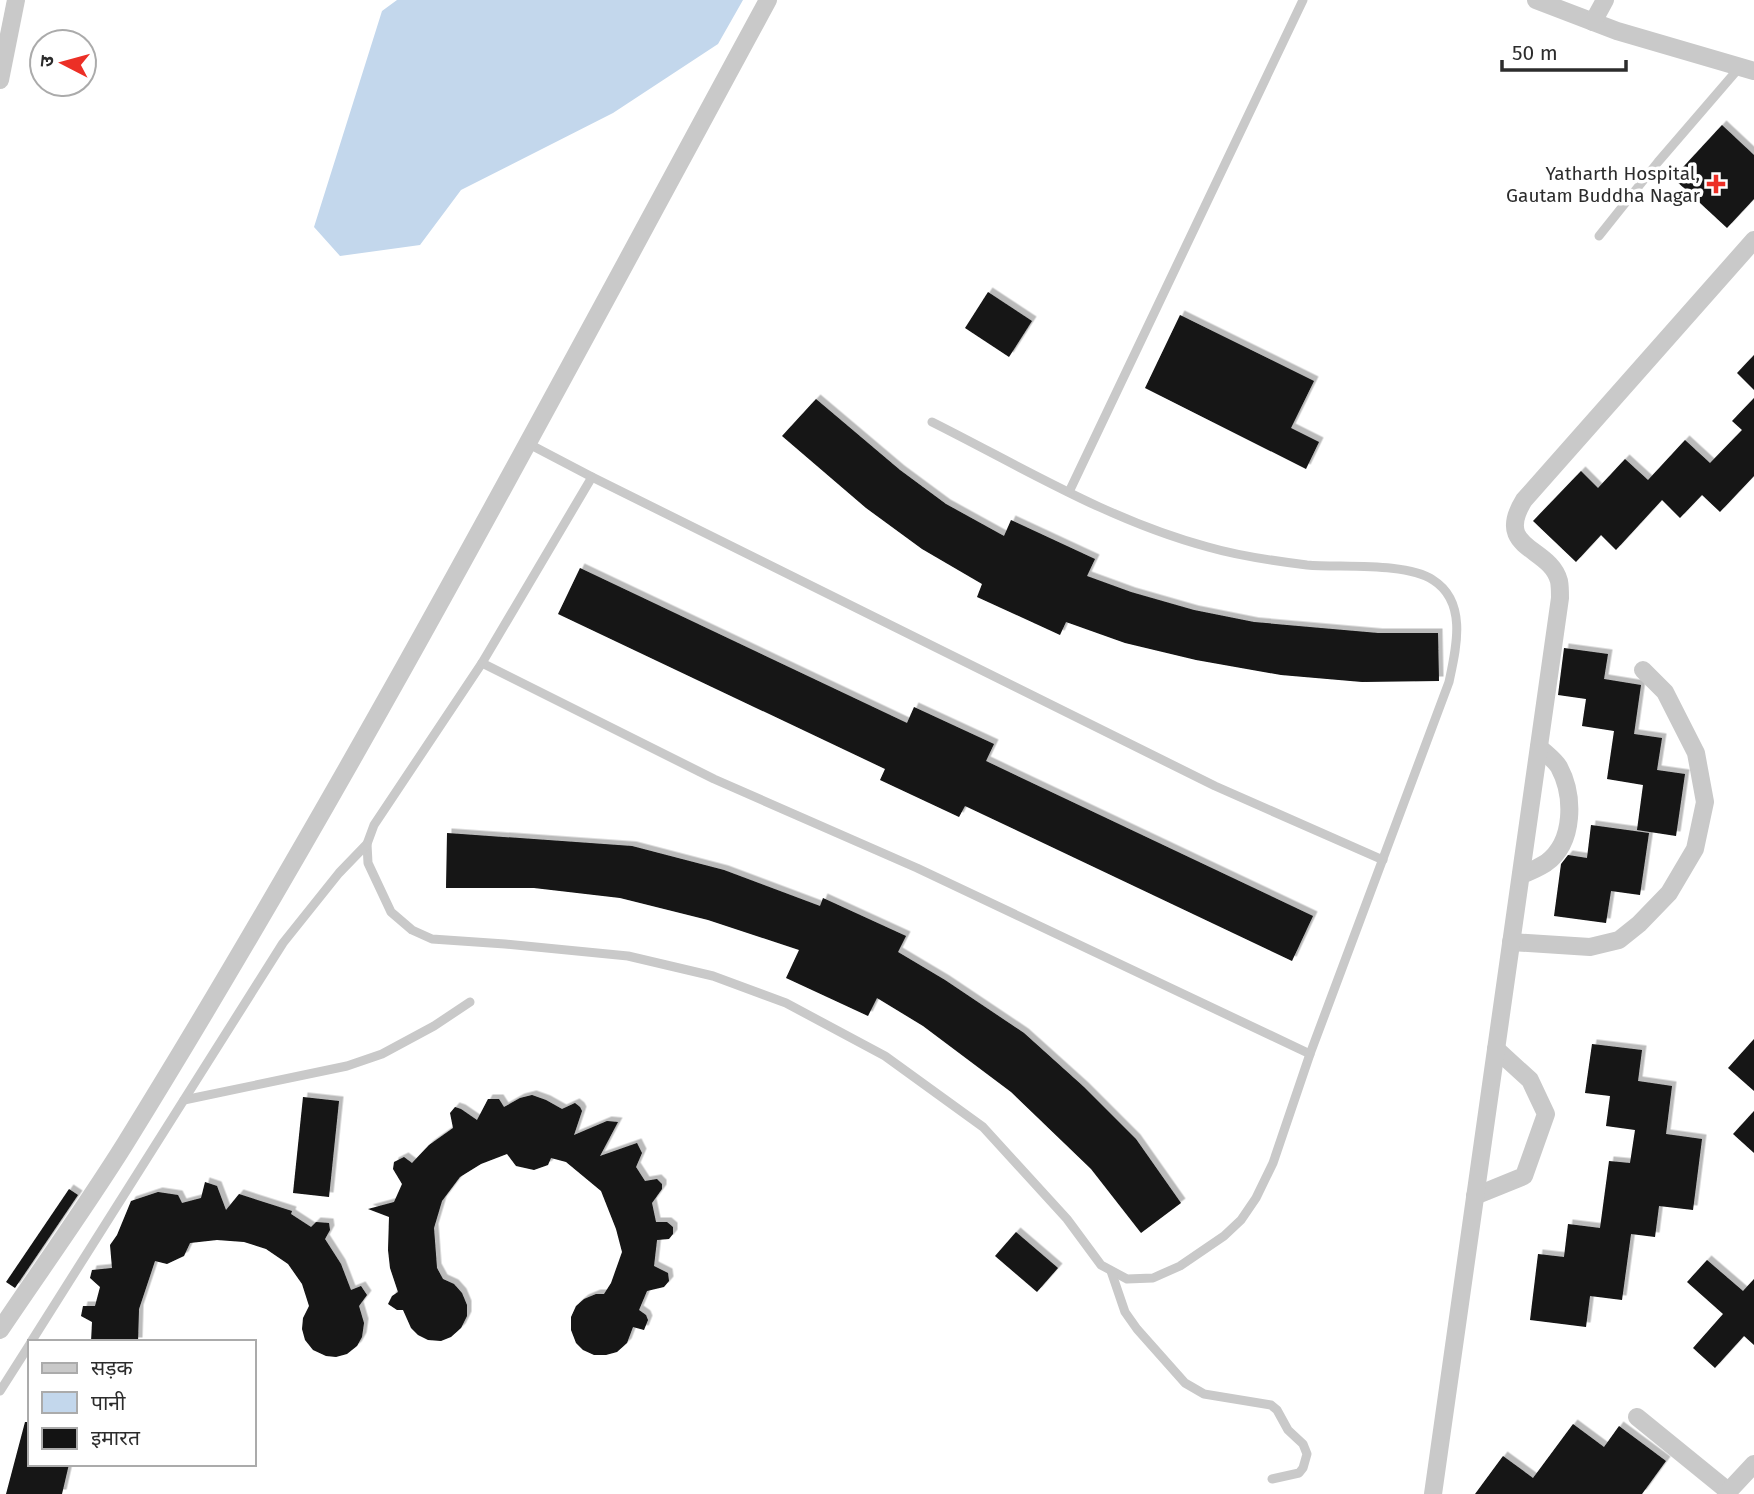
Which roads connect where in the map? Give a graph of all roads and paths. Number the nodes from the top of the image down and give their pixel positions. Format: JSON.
{"nodes":[{"id":1,"x":16,"y":0,"type":"edge"},
{"id":2,"x":768,"y":0,"type":"edge"},
{"id":3,"x":1303,"y":0,"type":"edge"},
{"id":4,"x":1536,"y":0,"type":"edge"},
{"id":5,"x":1605,"y":0,"type":"edge"},
{"id":6,"x":1593,"y":22,"type":"junction"},
{"id":7,"x":1746,"y":70,"type":"edge"},
{"id":8,"x":0,"y":80,"type":"edge"},
{"id":9,"x":1599,"y":236,"type":"dead end"},
{"id":10,"x":1754,"y":240,"type":"edge"},
{"id":11,"x":932,"y":422,"type":"dead end"},
{"id":12,"x":529,"y":444,"type":"junction"},
{"id":13,"x":592,"y":477,"type":"junction"},
{"id":14,"x":1069,"y":492,"type":"junction"},
{"id":15,"x":482,"y":663,"type":"junction"},
{"id":16,"x":1643,"y":670,"type":"dead end"},
{"id":17,"x":1539,"y":747,"type":"junction"},
{"id":18,"x":367,"y":844,"type":"junction"},
{"id":19,"x":1383,"y":860,"type":"junction"},
{"id":20,"x":1521,"y":876,"type":"junction"},
{"id":21,"x":1511,"y":942,"type":"junction"},
{"id":22,"x":470,"y":1002,"type":"dead end"},
{"id":23,"x":1496,"y":1049,"type":"junction"},
{"id":24,"x":1310,"y":1054,"type":"junction"},
{"id":25,"x":184,"y":1100,"type":"junction"},
{"id":26,"x":1475,"y":1196,"type":"junction"},
{"id":27,"x":1111,"y":1271,"type":"junction"},
{"id":28,"x":0,"y":1331,"type":"edge"},
{"id":29,"x":32,"y":1340,"type":"edge"},
{"id":30,"x":28,"y":1346,"type":"edge"},
{"id":31,"x":0,"y":1391,"type":"edge"},
{"id":32,"x":1637,"y":1417,"type":"dead end"},
{"id":33,"x":1754,"y":1464,"type":"edge"},
{"id":34,"x":1272,"y":1479,"type":"dead end"},
{"id":35,"x":1727,"y":1493,"type":"edge"},
{"id":36,"x":1433,"y":1494,"type":"edge"}],
"edges":[{"from":1,"to":8,"type":"street"},
{"from":2,"to":12,"type":"street"},
{"from":3,"to":14,"type":"lane"},
{"from":4,"to":6,"type":"street"},
{"from":5,"to":6,"type":"street"},
{"from":6,"to":7,"type":"street"},
{"from":7,"to":9,"type":"lane"},
{"from":10,"to":17,"type":"street"},
{"from":11,"to":14,"type":"lane"},
{"from":12,"to":13,"type":"lane"},
{"from":12,"to":28,"type":"street"},
{"from":13,"to":15,"type":"lane"},
{"from":13,"to":19,"type":"lane"},
{"from":14,"to":19,"type":"lane"},
{"from":15,"to":18,"type":"lane"},
{"from":15,"to":24,"type":"lane"},
{"from":16,"to":21,"type":"street"},
{"from":17,"to":20,"type":"street"},
{"from":17,"to":20,"type":"street"},
{"from":18,"to":25,"type":"lane"},
{"from":18,"to":27,"type":"lane"},
{"from":19,"to":24,"type":"lane"},
{"from":20,"to":21,"type":"street"},
{"from":21,"to":23,"type":"street"},
{"from":22,"to":25,"type":"lane"},
{"from":23,"to":26,"type":"street"},
{"from":23,"to":26,"type":"street"},
{"from":24,"to":27,"type":"lane"},
{"from":25,"to":29,"type":"lane"},
{"from":26,"to":36,"type":"street"},
{"from":27,"to":34,"type":"lane"},
{"from":30,"to":31,"type":"lane"},
{"from":32,"to":35,"type":"street"},
{"from":33,"to":35,"type":"street"}]}
